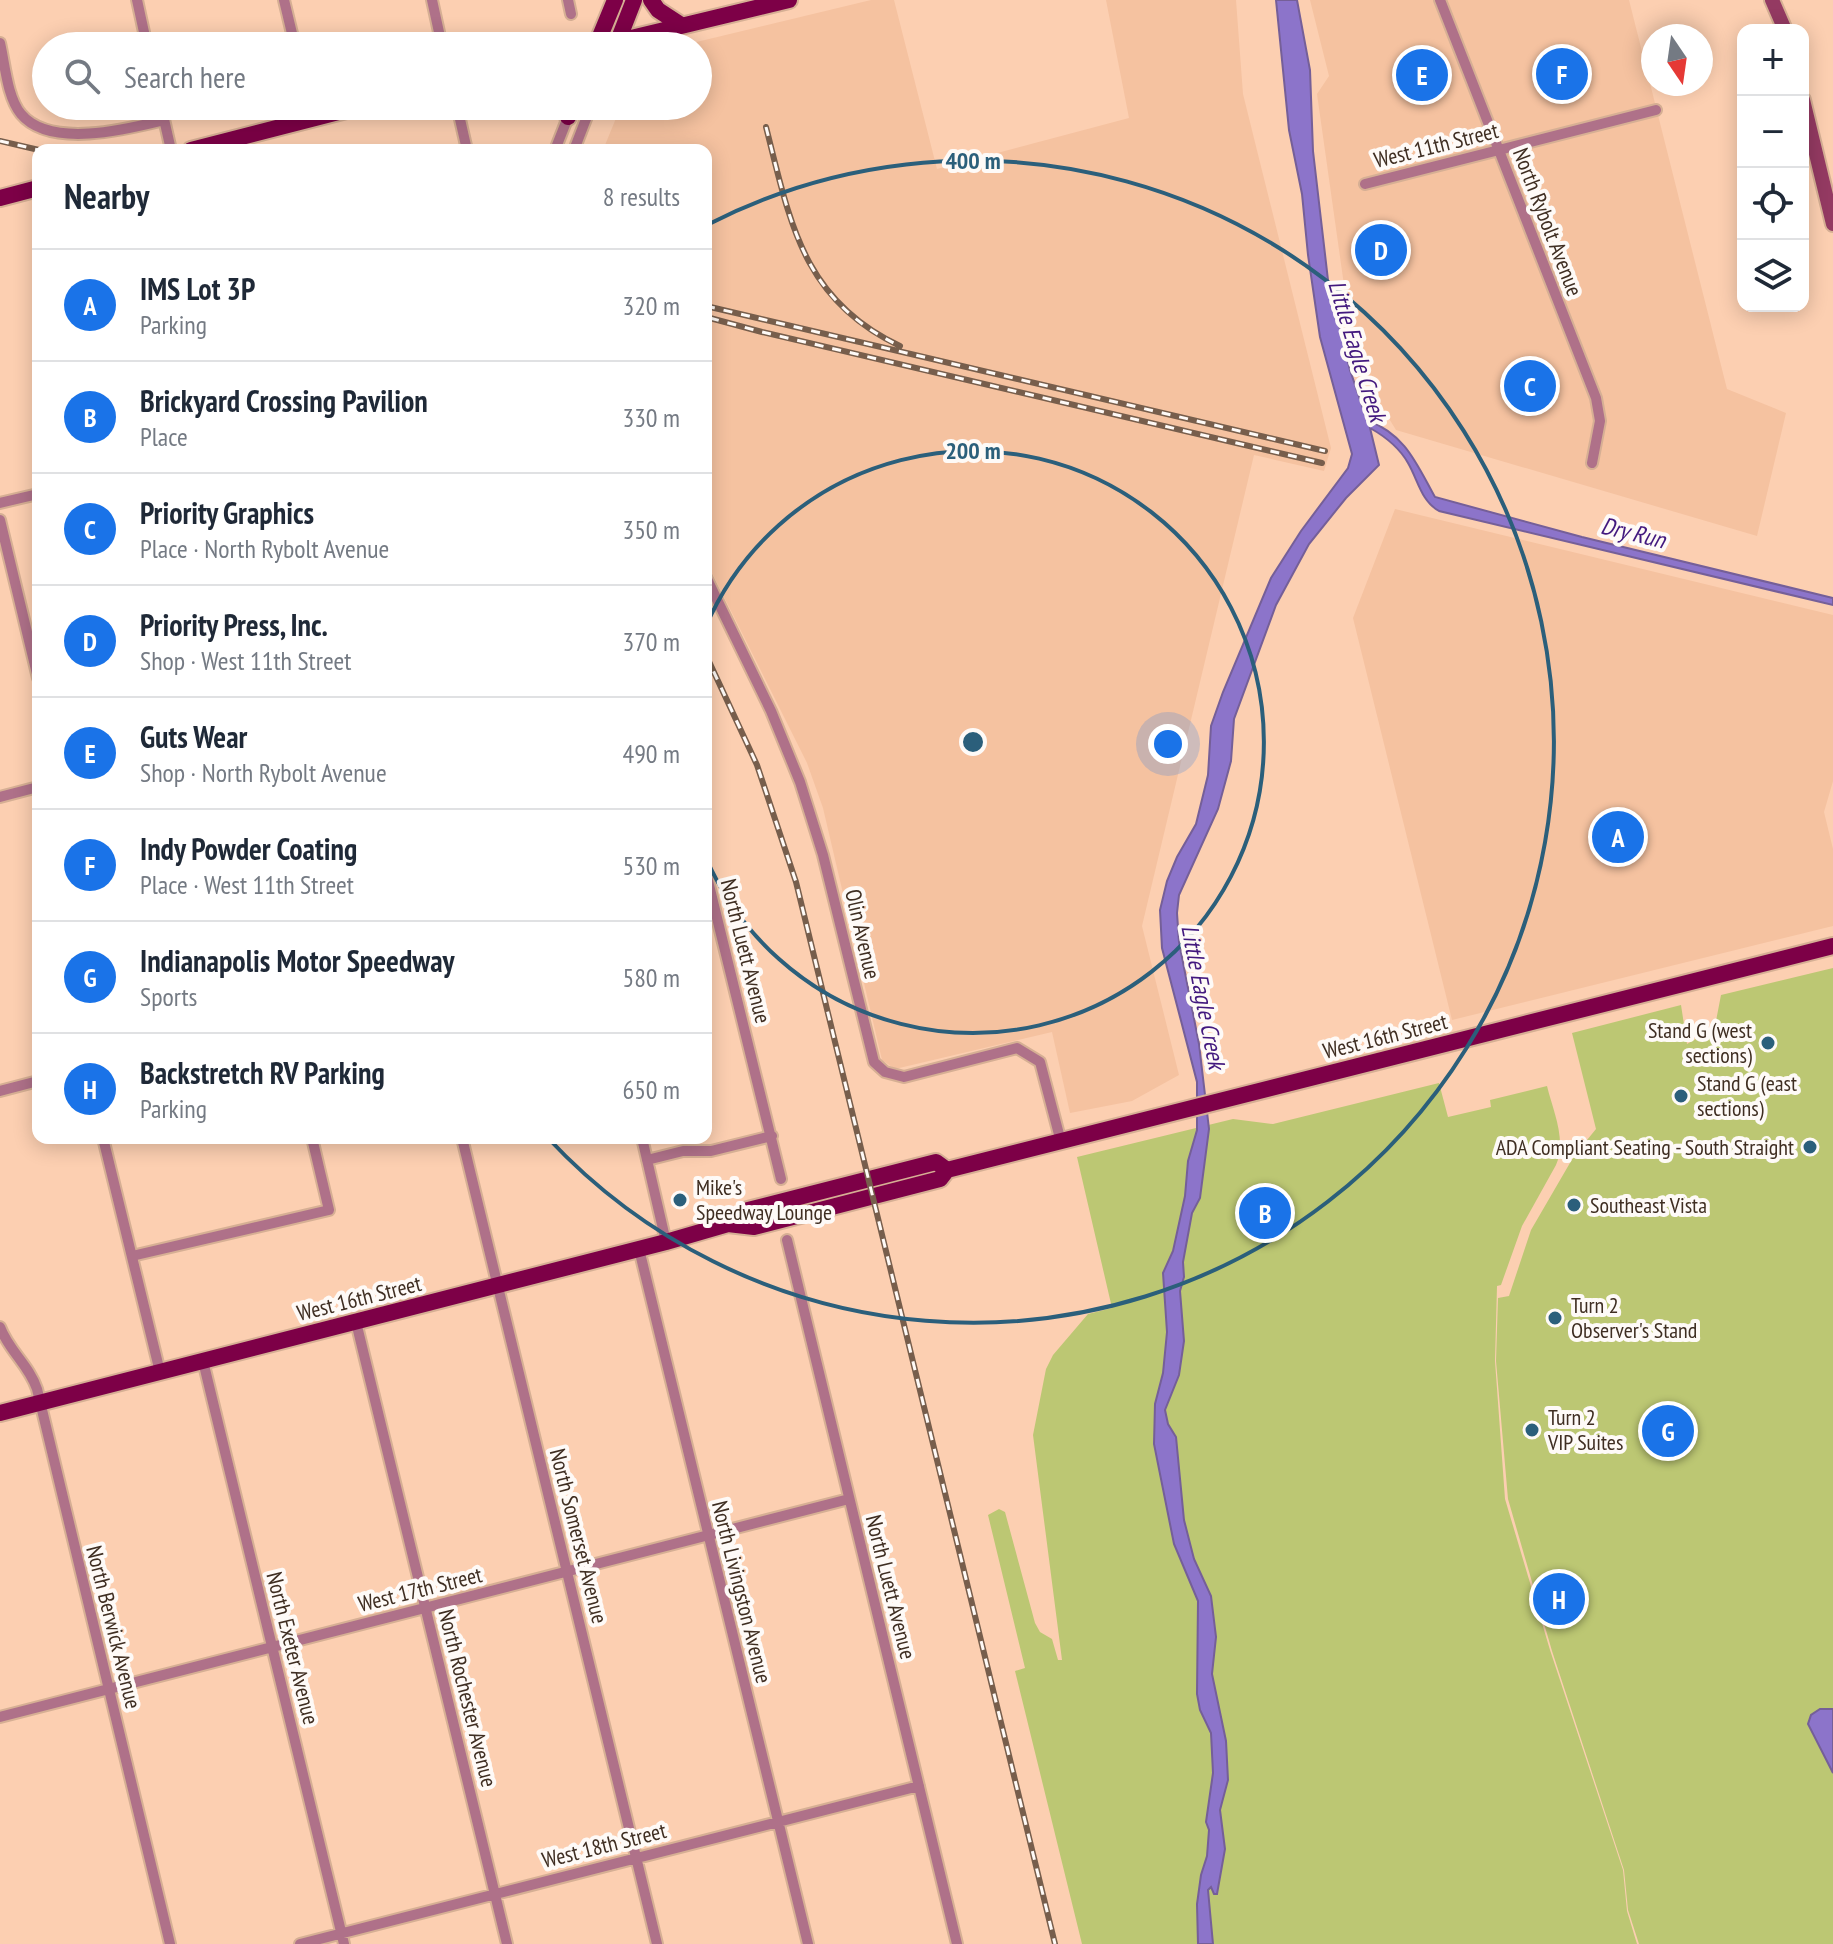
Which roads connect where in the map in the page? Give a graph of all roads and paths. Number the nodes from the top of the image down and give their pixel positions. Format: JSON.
{"nodes":[{"id":1,"x":137,"y":0,"type":"edge"},
{"id":2,"x":284,"y":0,"type":"edge"},
{"id":3,"x":432,"y":0,"type":"edge"},
{"id":4,"x":568,"y":0,"type":"edge"},
{"id":5,"x":615,"y":0,"type":"edge"},
{"id":6,"x":634,"y":0,"type":"edge"},
{"id":7,"x":651,"y":0,"type":"edge"},
{"id":8,"x":789,"y":0,"type":"edge"},
{"id":9,"x":1440,"y":0,"type":"edge"},
{"id":10,"x":1772,"y":0,"type":"edge"},
{"id":11,"x":744,"y":5,"type":"edge"},
{"id":12,"x":571,"y":14,"type":"dead end"},
{"id":13,"x":1782,"y":24,"type":"edge"},
{"id":14,"x":681,"y":25,"type":"junction"},
{"id":15,"x":144,"y":32,"type":"edge"},
{"id":16,"x":292,"y":32,"type":"edge"},
{"id":17,"x":439,"y":32,"type":"edge"},
{"id":18,"x":602,"y":32,"type":"edge"},
{"id":19,"x":621,"y":32,"type":"edge"},
{"id":20,"x":656,"y":32,"type":"edge"},
{"id":21,"x":0,"y":43,"type":"edge"},
{"id":22,"x":1656,"y":110,"type":"dead end"},
{"id":23,"x":164,"y":120,"type":"joint"},
{"id":24,"x":285,"y":120,"type":"edge"},
{"id":25,"x":460,"y":120,"type":"edge"},
{"id":26,"x":565,"y":120,"type":"edge"},
{"id":27,"x":586,"y":120,"type":"edge"},
{"id":28,"x":1809,"y":125,"type":"edge"},
{"id":29,"x":170,"y":144,"type":"edge"},
{"id":30,"x":210,"y":144,"type":"edge"},
{"id":31,"x":466,"y":144,"type":"edge"},
{"id":32,"x":557,"y":144,"type":"edge"},
{"id":33,"x":576,"y":144,"type":"edge"},
{"id":34,"x":1499,"y":150,"type":"junction"},
{"id":35,"x":1365,"y":184,"type":"dead end"},
{"id":36,"x":32,"y":190,"type":"edge"},
{"id":37,"x":0,"y":198,"type":"edge"},
{"id":38,"x":1833,"y":224,"type":"edge"},
{"id":39,"x":1592,"y":463,"type":"dead end"},
{"id":40,"x":32,"y":495,"type":"edge"},
{"id":41,"x":0,"y":503,"type":"edge"},
{"id":42,"x":0,"y":520,"type":"edge"},
{"id":43,"x":712,"y":589,"type":"edge"},
{"id":44,"x":32,"y":653,"type":"edge"},
{"id":45,"x":32,"y":789,"type":"edge"},
{"id":46,"x":0,"y":797,"type":"edge"},
{"id":47,"x":712,"y":916,"type":"edge"},
{"id":48,"x":1833,"y":946,"type":"edge"},
{"id":49,"x":32,"y":1083,"type":"edge"},
{"id":50,"x":0,"y":1091,"type":"edge"},
{"id":51,"x":772,"y":1136,"type":"junction"},
{"id":52,"x":1061,"y":1142,"type":"junction"},
{"id":53,"x":104,"y":1144,"type":"edge"},
{"id":54,"x":313,"y":1144,"type":"edge"},
{"id":55,"x":463,"y":1144,"type":"edge"},
{"id":56,"x":643,"y":1144,"type":"edge"},
{"id":57,"x":647,"y":1160,"type":"junction"},
{"id":58,"x":781,"y":1179,"type":"dead end"},
{"id":59,"x":787,"y":1240,"type":"dead end"},
{"id":60,"x":666,"y":1242,"type":"junction"},
{"id":61,"x":639,"y":1249,"type":"junction"},
{"id":62,"x":132,"y":1256,"type":"junction"},
{"id":63,"x":497,"y":1285,"type":"junction"},
{"id":64,"x":356,"y":1322,"type":"junction"},
{"id":65,"x":0,"y":1327,"type":"edge"},
{"id":66,"x":203,"y":1361,"type":"junction"},
{"id":67,"x":160,"y":1372,"type":"junction"},
{"id":68,"x":40,"y":1403,"type":"junction"},
{"id":69,"x":0,"y":1413,"type":"edge"},
{"id":70,"x":849,"y":1499,"type":"junction"},
{"id":71,"x":708,"y":1535,"type":"junction"},
{"id":72,"x":567,"y":1571,"type":"junction"},
{"id":73,"x":426,"y":1608,"type":"junction"},
{"id":74,"x":272,"y":1647,"type":"junction"},
{"id":75,"x":109,"y":1689,"type":"junction"},
{"id":76,"x":0,"y":1717,"type":"edge"},
{"id":77,"x":919,"y":1786,"type":"junction"},
{"id":78,"x":777,"y":1822,"type":"junction"},
{"id":79,"x":636,"y":1858,"type":"junction"},
{"id":80,"x":495,"y":1894,"type":"junction"},
{"id":81,"x":343,"y":1938,"type":"edge"},
{"id":82,"x":170,"y":1944,"type":"edge"},
{"id":83,"x":300,"y":1944,"type":"edge"},
{"id":84,"x":507,"y":1944,"type":"edge"},
{"id":85,"x":657,"y":1944,"type":"edge"},
{"id":86,"x":808,"y":1944,"type":"edge"},
{"id":87,"x":957,"y":1944,"type":"edge"}],
"edges":[{"from":1,"to":15,"type":"street"},
{"from":2,"to":16,"type":"street"},
{"from":3,"to":17,"type":"street"},
{"from":4,"to":12,"type":"street"},
{"from":5,"to":18,"type":"main road"},
{"from":6,"to":19,"type":"main road"},
{"from":7,"to":14,"type":"main road"},
{"from":8,"to":11,"type":"main road"},
{"from":9,"to":34,"type":"street","name":"North Rybolt Avenue"},
{"from":10,"to":13,"type":"street"},
{"from":11,"to":14,"type":"main road"},
{"from":14,"to":20,"type":"main road"},
{"from":21,"to":23,"type":"street"},
{"from":22,"to":34,"type":"street","name":"West 11th Street"},
{"from":23,"to":29,"type":"street"},
{"from":24,"to":30,"type":"main road"},
{"from":25,"to":31,"type":"street"},
{"from":26,"to":32,"type":"street"},
{"from":27,"to":33,"type":"street"},
{"from":28,"to":38,"type":"street"},
{"from":34,"to":35,"type":"street","name":"West 11th Street"},
{"from":34,"to":39,"type":"street","name":"North Rybolt Avenue"},
{"from":36,"to":37,"type":"main road"},
{"from":40,"to":41,"type":"street"},
{"from":42,"to":44,"type":"street"},
{"from":43,"to":52,"type":"street","name":"Olin Avenue"},
{"from":45,"to":46,"type":"street"},
{"from":47,"to":51,"type":"street","name":"North Luett Avenue"},
{"from":48,"to":52,"type":"main road","name":"West 16th Street"},
{"from":49,"to":50,"type":"street"},
{"from":51,"to":57,"type":"street"},
{"from":51,"to":58,"type":"street","name":"North Luett Avenue"},
{"from":52,"to":60,"type":"main road","name":"West 16th Street"},
{"from":53,"to":62,"type":"street"},
{"from":54,"to":62,"type":"street"},
{"from":55,"to":63,"type":"street","name":"North Somerset Avenue"},
{"from":56,"to":57,"type":"street"},
{"from":57,"to":60,"type":"street"},
{"from":59,"to":70,"type":"street","name":"North Luett Avenue"},
{"from":60,"to":61,"type":"main road","name":"West 16th Street"},
{"from":61,"to":63,"type":"main road","name":"West 16th Street"},
{"from":61,"to":71,"type":"street","name":"North Livingston Avenue"},
{"from":62,"to":67,"type":"street"},
{"from":63,"to":64,"type":"main road","name":"West 16th Street"},
{"from":63,"to":72,"type":"street","name":"North Somerset Avenue"},
{"from":64,"to":66,"type":"main road","name":"West 16th Street"},
{"from":64,"to":73,"type":"street","name":"North Rochester Avenue"},
{"from":65,"to":68,"type":"street","name":"North Berwick Avenue"},
{"from":66,"to":67,"type":"main road","name":"West 16th Street"},
{"from":66,"to":74,"type":"street","name":"North Exeter Avenue"},
{"from":67,"to":68,"type":"main road","name":"West 16th Street"},
{"from":68,"to":69,"type":"main road","name":"West 16th Street"},
{"from":68,"to":75,"type":"street","name":"North Berwick Avenue"},
{"from":70,"to":71,"type":"street","name":"West 17th Street"},
{"from":70,"to":77,"type":"street","name":"North Luett Avenue"},
{"from":71,"to":72,"type":"street","name":"West 17th Street"},
{"from":71,"to":78,"type":"street","name":"North Livingston Avenue"},
{"from":72,"to":73,"type":"street","name":"West 17th Street"},
{"from":72,"to":79,"type":"street","name":"North Somerset Avenue"},
{"from":73,"to":74,"type":"street","name":"West 17th Street"},
{"from":73,"to":80,"type":"street","name":"North Rochester Avenue"},
{"from":74,"to":75,"type":"street","name":"West 17th Street"},
{"from":74,"to":81,"type":"street","name":"North Exeter Avenue"},
{"from":75,"to":76,"type":"street","name":"West 17th Street"},
{"from":75,"to":82,"type":"street","name":"North Berwick Avenue"},
{"from":77,"to":78,"type":"street","name":"West 18th Street"},
{"from":77,"to":87,"type":"street","name":"North Luett Avenue"},
{"from":78,"to":79,"type":"street","name":"West 18th Street"},
{"from":78,"to":86,"type":"street","name":"North Livingston Avenue"},
{"from":79,"to":80,"type":"street","name":"West 18th Street"},
{"from":79,"to":85,"type":"street","name":"North Somerset Avenue"},
{"from":80,"to":81,"type":"street","name":"West 18th Street"},
{"from":80,"to":84,"type":"street","name":"North Rochester Avenue"},
{"from":81,"to":83,"type":"street","name":"West 18th Street"}]}
